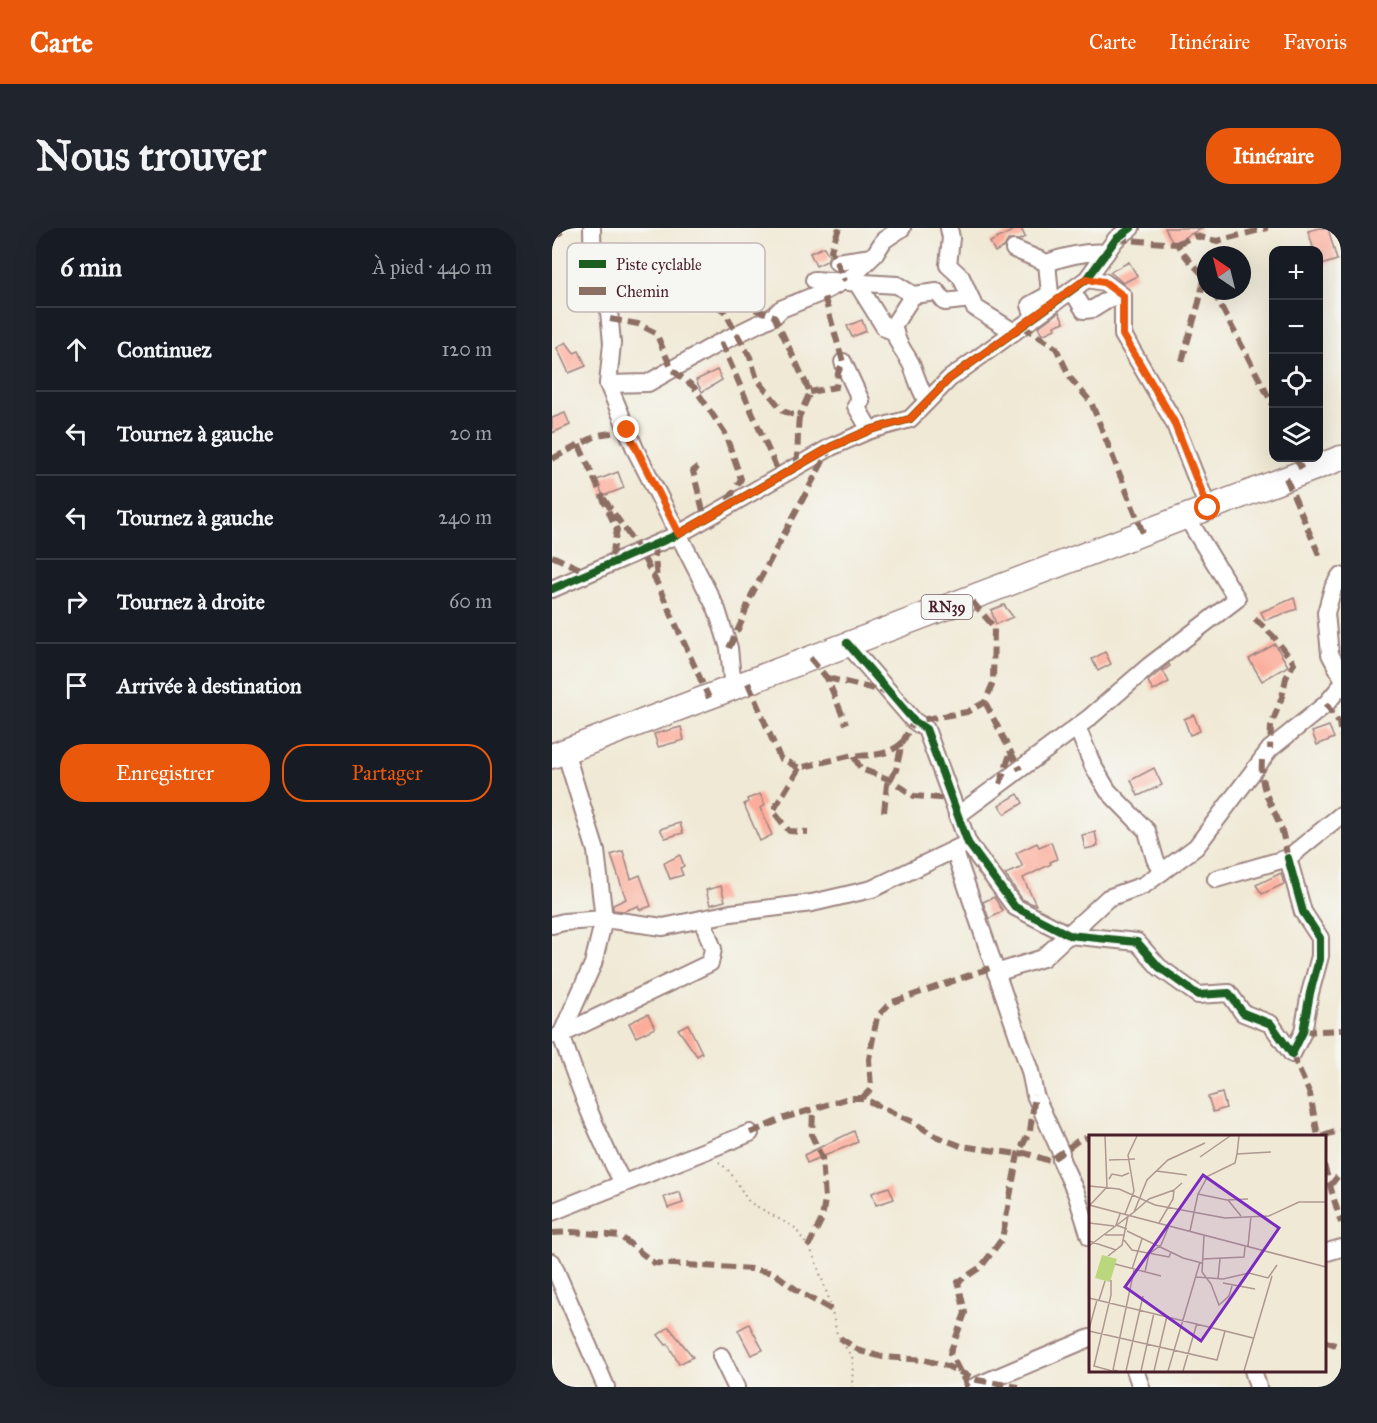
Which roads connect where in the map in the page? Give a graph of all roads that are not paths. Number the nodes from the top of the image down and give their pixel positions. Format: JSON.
{"nodes":[{"id":1,"x":592,"y":228,"type":"edge"},
{"id":2,"x":902,"y":228,"type":"edge"},
{"id":3,"x":949,"y":228,"type":"edge"},
{"id":4,"x":1131,"y":228,"type":"edge"},
{"id":5,"x":592,"y":243,"type":"edge"},
{"id":6,"x":1014,"y":249,"type":"dead end"},
{"id":7,"x":1106,"y":253,"type":"junction"},
{"id":8,"x":872,"y":257,"type":"junction"},
{"id":9,"x":837,"y":262,"type":"dead end"},
{"id":10,"x":1047,"y":263,"type":"junction"},
{"id":11,"x":1086,"y":279,"type":"junction"},
{"id":12,"x":814,"y":280,"type":"dead end"},
{"id":13,"x":851,"y":282,"type":"junction"},
{"id":14,"x":1071,"y":290,"type":"junction"},
{"id":15,"x":1119,"y":292,"type":"junction"},
{"id":16,"x":913,"y":295,"type":"junction"},
{"id":17,"x":971,"y":299,"type":"junction"},
{"id":18,"x":609,"y":312,"type":"edge"},
{"id":19,"x":1034,"y":317,"type":"junction"},
{"id":20,"x":895,"y":332,"type":"junction"},
{"id":21,"x":1014,"y":332,"type":"junction"},
{"id":22,"x":843,"y":362,"type":"dead end"},
{"id":23,"x":608,"y":384,"type":"junction"},
{"id":24,"x":927,"y":402,"type":"junction"},
{"id":25,"x":870,"y":430,"type":"junction"},
{"id":26,"x":1341,"y":458,"type":"edge"},
{"id":27,"x":1197,"y":512,"type":"junction"},
{"id":28,"x":679,"y":534,"type":"junction"},
{"id":29,"x":1340,"y":576,"type":"edge"},
{"id":30,"x":552,"y":589,"type":"edge"},
{"id":31,"x":847,"y":644,"type":"junction"},
{"id":32,"x":1341,"y":675,"type":"edge"},
{"id":33,"x":1341,"y":686,"type":"edge"},
{"id":34,"x":733,"y":689,"type":"junction"},
{"id":35,"x":1077,"y":728,"type":"junction"},
{"id":36,"x":559,"y":753,"type":"edge"},
{"id":37,"x":1341,"y":815,"type":"edge"},
{"id":38,"x":957,"y":816,"type":"junction"},
{"id":39,"x":961,"y":846,"type":"junction"},
{"id":40,"x":1288,"y":858,"type":"junction"},
{"id":41,"x":1162,"y":873,"type":"junction"},
{"id":42,"x":1216,"y":879,"type":"dead end"},
{"id":43,"x":604,"y":919,"type":"junction"},
{"id":44,"x":702,"y":919,"type":"junction"},
{"id":45,"x":552,"y":925,"type":"edge"},
{"id":46,"x":1068,"y":936,"type":"junction"},
{"id":47,"x":996,"y":973,"type":"junction"},
{"id":48,"x":557,"y":1037,"type":"edge"},
{"id":49,"x":750,"y":1132,"type":"dead end"},
{"id":50,"x":623,"y":1183,"type":"junction"},
{"id":51,"x":552,"y":1212,"type":"edge"},
{"id":52,"x":1089,"y":1234,"type":"edge"},
{"id":53,"x":1341,"y":1248,"type":"edge"},
{"id":54,"x":1326,"y":1252,"type":"edge"},
{"id":55,"x":552,"y":1262,"type":"edge"},
{"id":56,"x":1089,"y":1338,"type":"edge"},
{"id":57,"x":721,"y":1356,"type":"dead end"},
{"id":58,"x":1136,"y":1372,"type":"edge"},
{"id":59,"x":1253,"y":1372,"type":"edge"},
{"id":60,"x":984,"y":1385,"type":"edge"},
{"id":61,"x":606,"y":1387,"type":"edge"},
{"id":62,"x":736,"y":1387,"type":"edge"},
{"id":63,"x":1141,"y":1387,"type":"edge"},
{"id":64,"x":1258,"y":1387,"type":"edge"}],
"edges":[{"from":1,"to":5,"type":"street"},
{"from":2,"to":8,"type":"street"},
{"from":3,"to":17,"type":"street"},
{"from":4,"to":7,"type":"street"},
{"from":6,"to":10,"type":"street"},
{"from":7,"to":10,"type":"street"},
{"from":7,"to":11,"type":"street"},
{"from":8,"to":9,"type":"street"},
{"from":8,"to":13,"type":"street"},
{"from":10,"to":19,"type":"street"},
{"from":11,"to":14,"type":"street"},
{"from":11,"to":15,"type":"street"},
{"from":12,"to":13,"type":"street"},
{"from":13,"to":16,"type":"street"},
{"from":13,"to":20,"type":"street"},
{"from":13,"to":23,"type":"street"},
{"from":14,"to":15,"type":"street"},
{"from":14,"to":19,"type":"street"},
{"from":15,"to":27,"type":"street"},
{"from":16,"to":17,"type":"street"},
{"from":16,"to":20,"type":"street"},
{"from":17,"to":21,"type":"street"},
{"from":18,"to":23,"type":"street"},
{"from":19,"to":21,"type":"street"},
{"from":20,"to":24,"type":"street"},
{"from":21,"to":24,"type":"street"},
{"from":22,"to":25,"type":"street"},
{"from":23,"to":28,"type":"street"},
{"from":24,"to":25,"type":"street"},
{"from":25,"to":28,"type":"street"},
{"from":26,"to":27,"type":"highway","number":"RN39"},
{"from":27,"to":31,"type":"highway","number":"RN39"},
{"from":27,"to":35,"type":"street"},
{"from":28,"to":30,"type":"street"},
{"from":28,"to":34,"type":"street"},
{"from":29,"to":32,"type":"street"},
{"from":31,"to":34,"type":"highway","number":"RN39"},
{"from":31,"to":38,"type":"street"},
{"from":33,"to":41,"type":"street"},
{"from":34,"to":36,"type":"highway","number":"RN39"},
{"from":35,"to":38,"type":"street"},
{"from":35,"to":41,"type":"street"},
{"from":36,"to":43,"type":"street"},
{"from":37,"to":40,"type":"street"},
{"from":38,"to":39,"type":"street"},
{"from":39,"to":44,"type":"street"},
{"from":39,"to":46,"type":"street"},
{"from":39,"to":47,"type":"street"},
{"from":40,"to":42,"type":"street"},
{"from":40,"to":46,"type":"street"},
{"from":41,"to":46,"type":"street"},
{"from":43,"to":44,"type":"street"},
{"from":43,"to":45,"type":"street"},
{"from":43,"to":48,"type":"street"},
{"from":44,"to":48,"type":"street"},
{"from":46,"to":47,"type":"street"},
{"from":47,"to":52,"type":"street"},
{"from":48,"to":50,"type":"street"},
{"from":49,"to":50,"type":"street"},
{"from":50,"to":51,"type":"street"},
{"from":53,"to":54,"type":"street"},
{"from":55,"to":61,"type":"street"},
{"from":56,"to":60,"type":"street"},
{"from":57,"to":62,"type":"street"},
{"from":58,"to":63,"type":"street"},
{"from":59,"to":64,"type":"street"}]}
